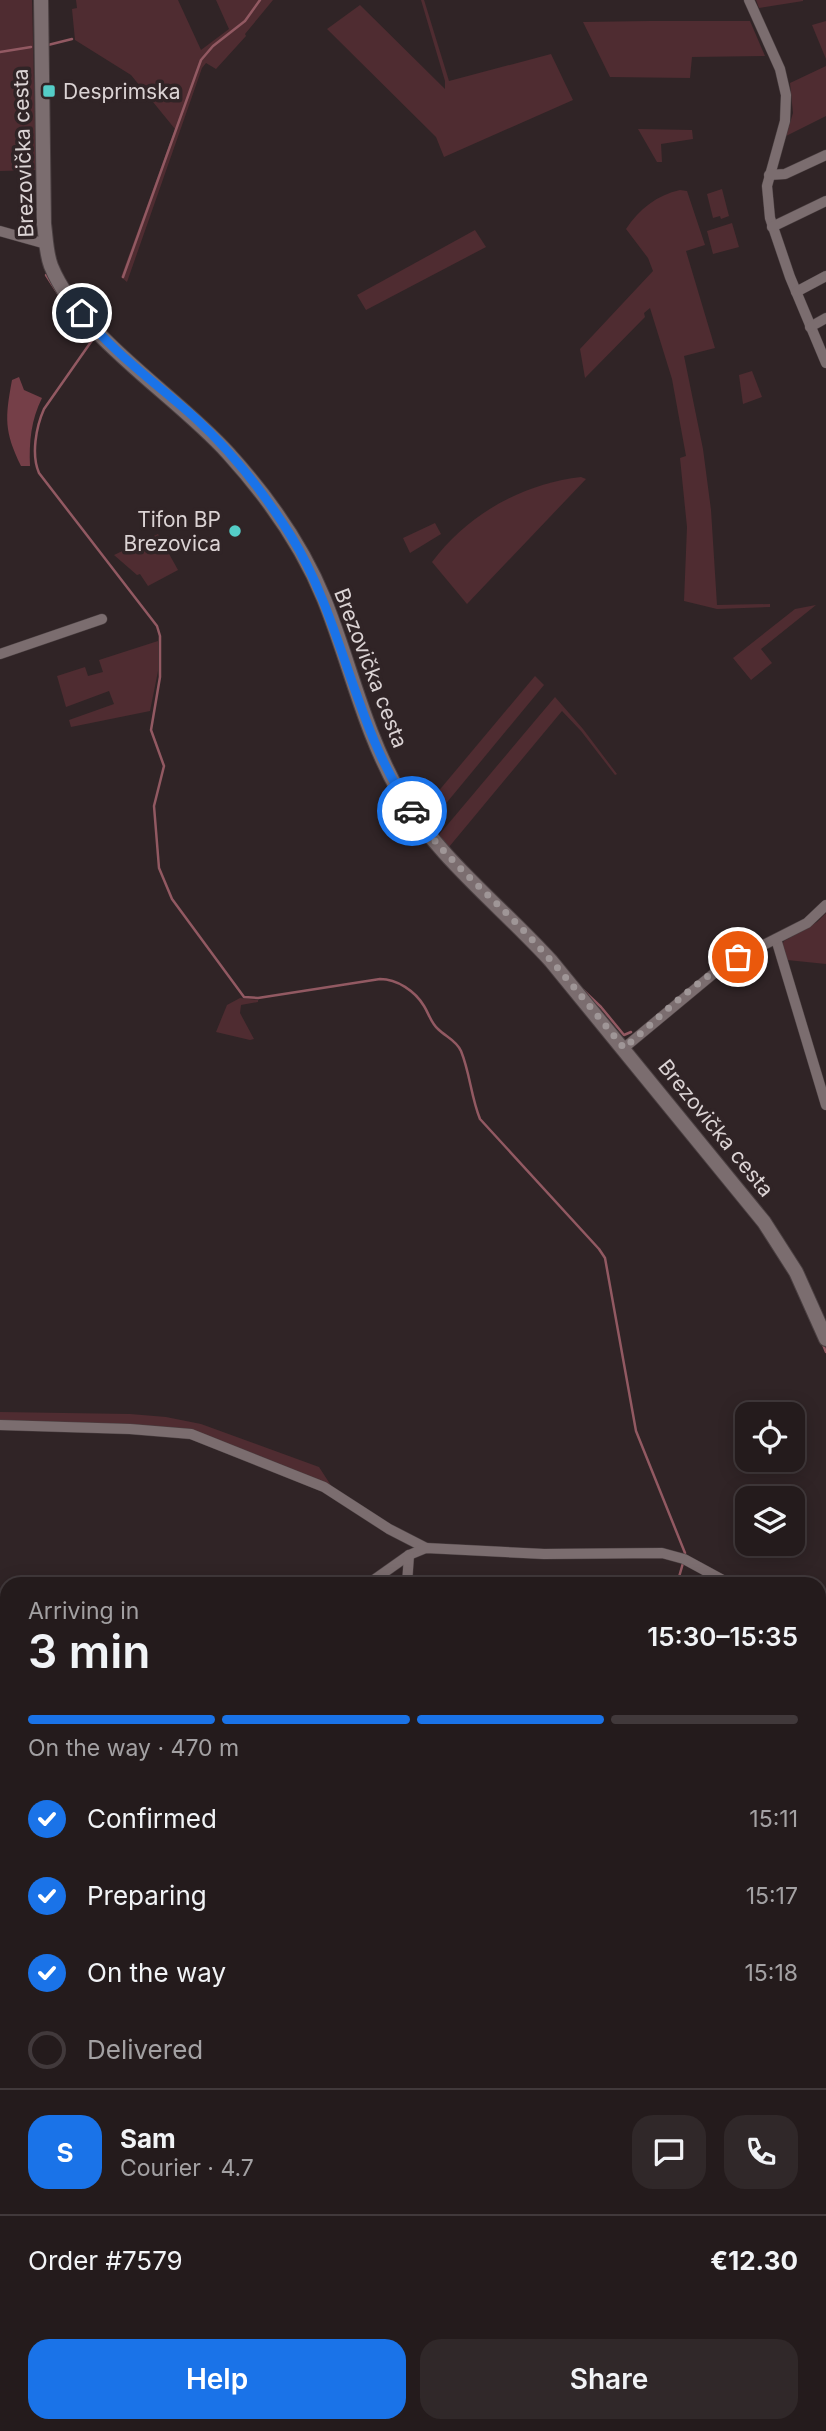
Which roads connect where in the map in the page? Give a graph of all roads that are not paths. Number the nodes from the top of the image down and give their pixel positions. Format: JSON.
{"nodes":[{"id":1,"x":40,"y":0,"type":"edge"},
{"id":2,"x":750,"y":0,"type":"edge"},
{"id":3,"x":826,"y":155,"type":"edge"},
{"id":4,"x":769,"y":175,"type":"junction"},
{"id":5,"x":826,"y":201,"type":"edge"},
{"id":6,"x":772,"y":227,"type":"junction"},
{"id":7,"x":0,"y":231,"type":"edge"},
{"id":8,"x":46,"y":244,"type":"junction"},
{"id":9,"x":826,"y":276,"type":"edge"},
{"id":10,"x":796,"y":292,"type":"junction"},
{"id":11,"x":826,"y":318,"type":"edge"},
{"id":12,"x":810,"y":327,"type":"junction"},
{"id":13,"x":826,"y":362,"type":"edge"},
{"id":14,"x":102,"y":619,"type":"dead end"},
{"id":15,"x":0,"y":654,"type":"edge"},
{"id":16,"x":826,"y":905,"type":"edge"},
{"id":17,"x":776,"y":939,"type":"junction"},
{"id":18,"x":624,"y":1048,"type":"junction"},
{"id":19,"x":826,"y":1105,"type":"edge"},
{"id":20,"x":826,"y":1339,"type":"edge"},
{"id":21,"x":0,"y":1425,"type":"edge"},
{"id":22,"x":426,"y":1548,"type":"junction"},
{"id":23,"x":409,"y":1555,"type":"junction"},
{"id":24,"x":378,"y":1577,"type":"edge"},
{"id":25,"x":407,"y":1577,"type":"edge"},
{"id":26,"x":717,"y":1577,"type":"edge"}],
"edges":[{"from":1,"to":8,"type":"main road","name":"Brezovička cesta"},
{"from":2,"to":4,"type":"street"},
{"from":3,"to":4,"type":"street"},
{"from":4,"to":6,"type":"street"},
{"from":5,"to":6,"type":"street"},
{"from":6,"to":10,"type":"street"},
{"from":7,"to":8,"type":"street"},
{"from":8,"to":18,"type":"main road","name":"Brezovička cesta"},
{"from":9,"to":10,"type":"street"},
{"from":10,"to":12,"type":"street"},
{"from":11,"to":12,"type":"street"},
{"from":12,"to":13,"type":"street"},
{"from":14,"to":15,"type":"street"},
{"from":16,"to":17,"type":"street"},
{"from":17,"to":18,"type":"street"},
{"from":17,"to":19,"type":"street"},
{"from":18,"to":20,"type":"main road","name":"Brezovička cesta"},
{"from":21,"to":22,"type":"street"},
{"from":22,"to":23,"type":"street"},
{"from":22,"to":26,"type":"street"},
{"from":23,"to":24,"type":"street"},
{"from":23,"to":25,"type":"street"}]}
